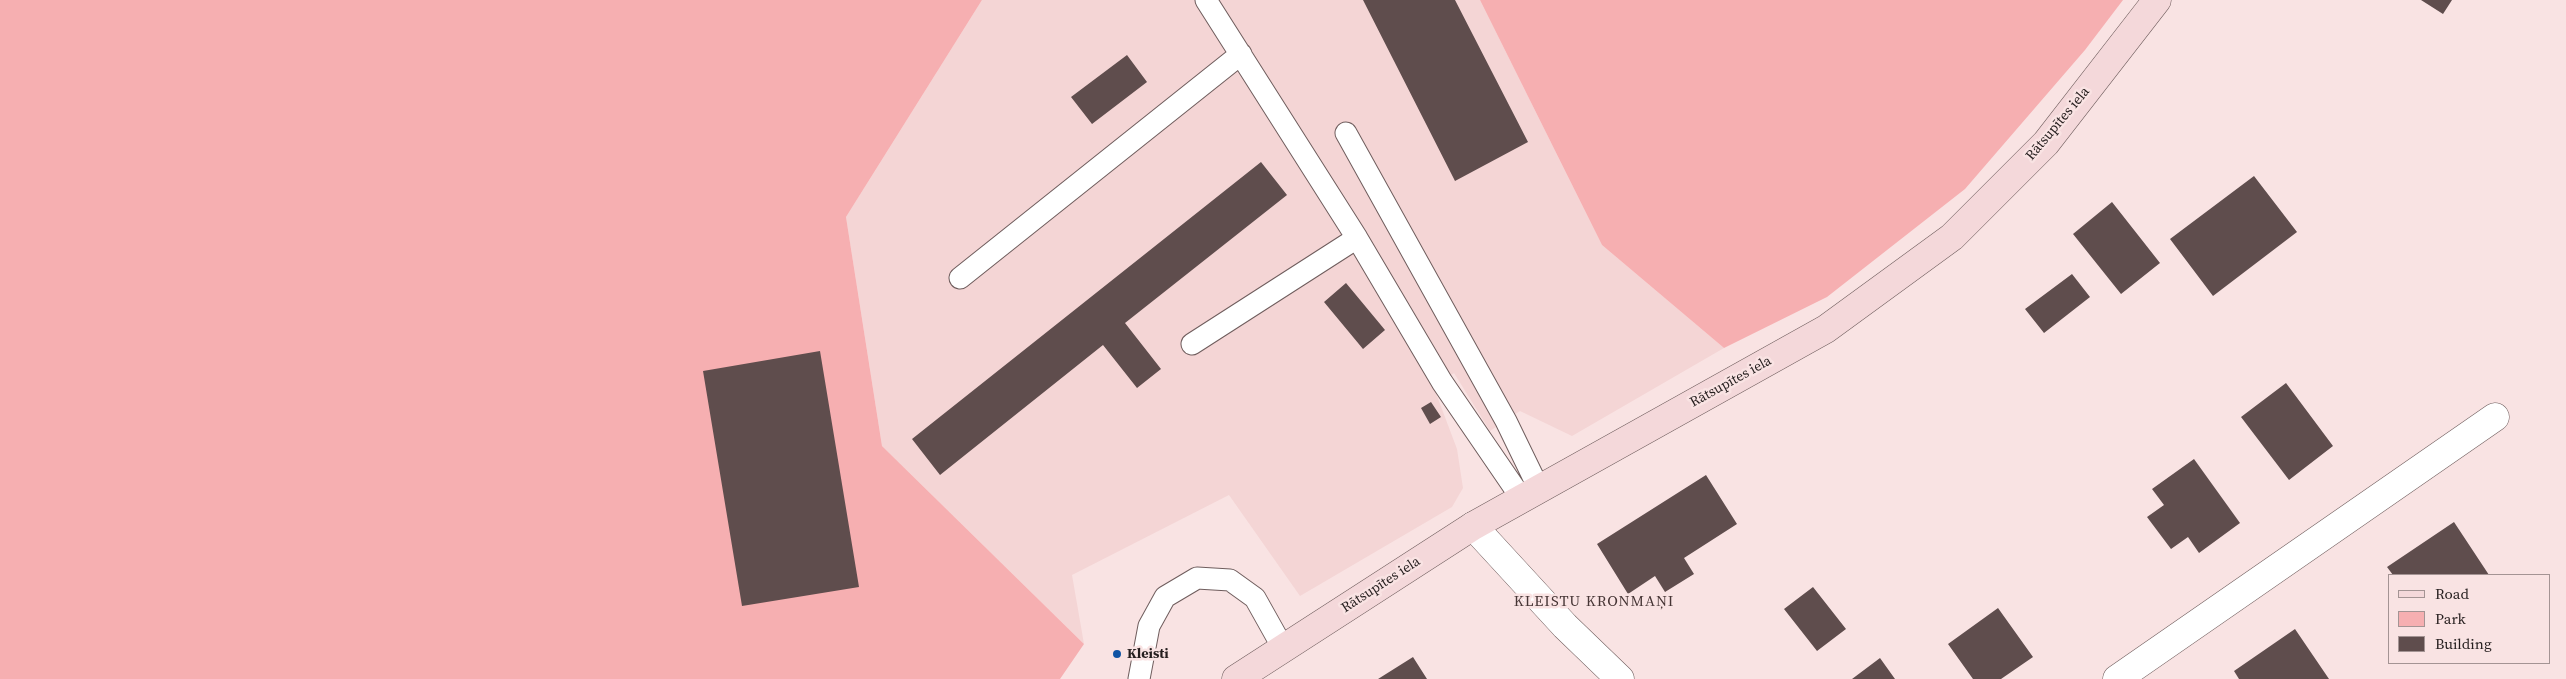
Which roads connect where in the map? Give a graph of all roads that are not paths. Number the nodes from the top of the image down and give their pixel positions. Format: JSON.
{"nodes":[{"id":1,"x":1206,"y":0,"type":"edge"},
{"id":2,"x":2157,"y":0,"type":"edge"},
{"id":3,"x":1240,"y":54,"type":"junction"},
{"id":4,"x":1346,"y":133,"type":"dead end"},
{"id":5,"x":1357,"y":238,"type":"junction"},
{"id":6,"x":960,"y":278,"type":"dead end"},
{"id":7,"x":1192,"y":344,"type":"dead end"},
{"id":8,"x":2495,"y":417,"type":"dead end"},
{"id":9,"x":1530,"y":494,"type":"junction"},
{"id":10,"x":1473,"y":526,"type":"junction"},
{"id":11,"x":1283,"y":648,"type":"junction"},
{"id":12,"x":2130,"y":675,"type":"edge"},
{"id":13,"x":1139,"y":679,"type":"edge"},
{"id":14,"x":1236,"y":679,"type":"edge"},
{"id":15,"x":1620,"y":679,"type":"edge"}],
"edges":[{"from":1,"to":3,"type":"lane"},
{"from":2,"to":9,"type":"street","name":"Rātsupītes iela"},
{"from":3,"to":5,"type":"lane"},
{"from":3,"to":6,"type":"lane"},
{"from":4,"to":9,"type":"lane"},
{"from":5,"to":7,"type":"lane"},
{"from":5,"to":9,"type":"lane"},
{"from":8,"to":12,"type":"street"},
{"from":9,"to":10,"type":"street","name":"Rātsupītes iela"},
{"from":10,"to":11,"type":"street","name":"Rātsupītes iela"},
{"from":10,"to":15,"type":"street"},
{"from":11,"to":13,"type":"lane"},
{"from":11,"to":14,"type":"street","name":"Rātsupītes iela"}]}
